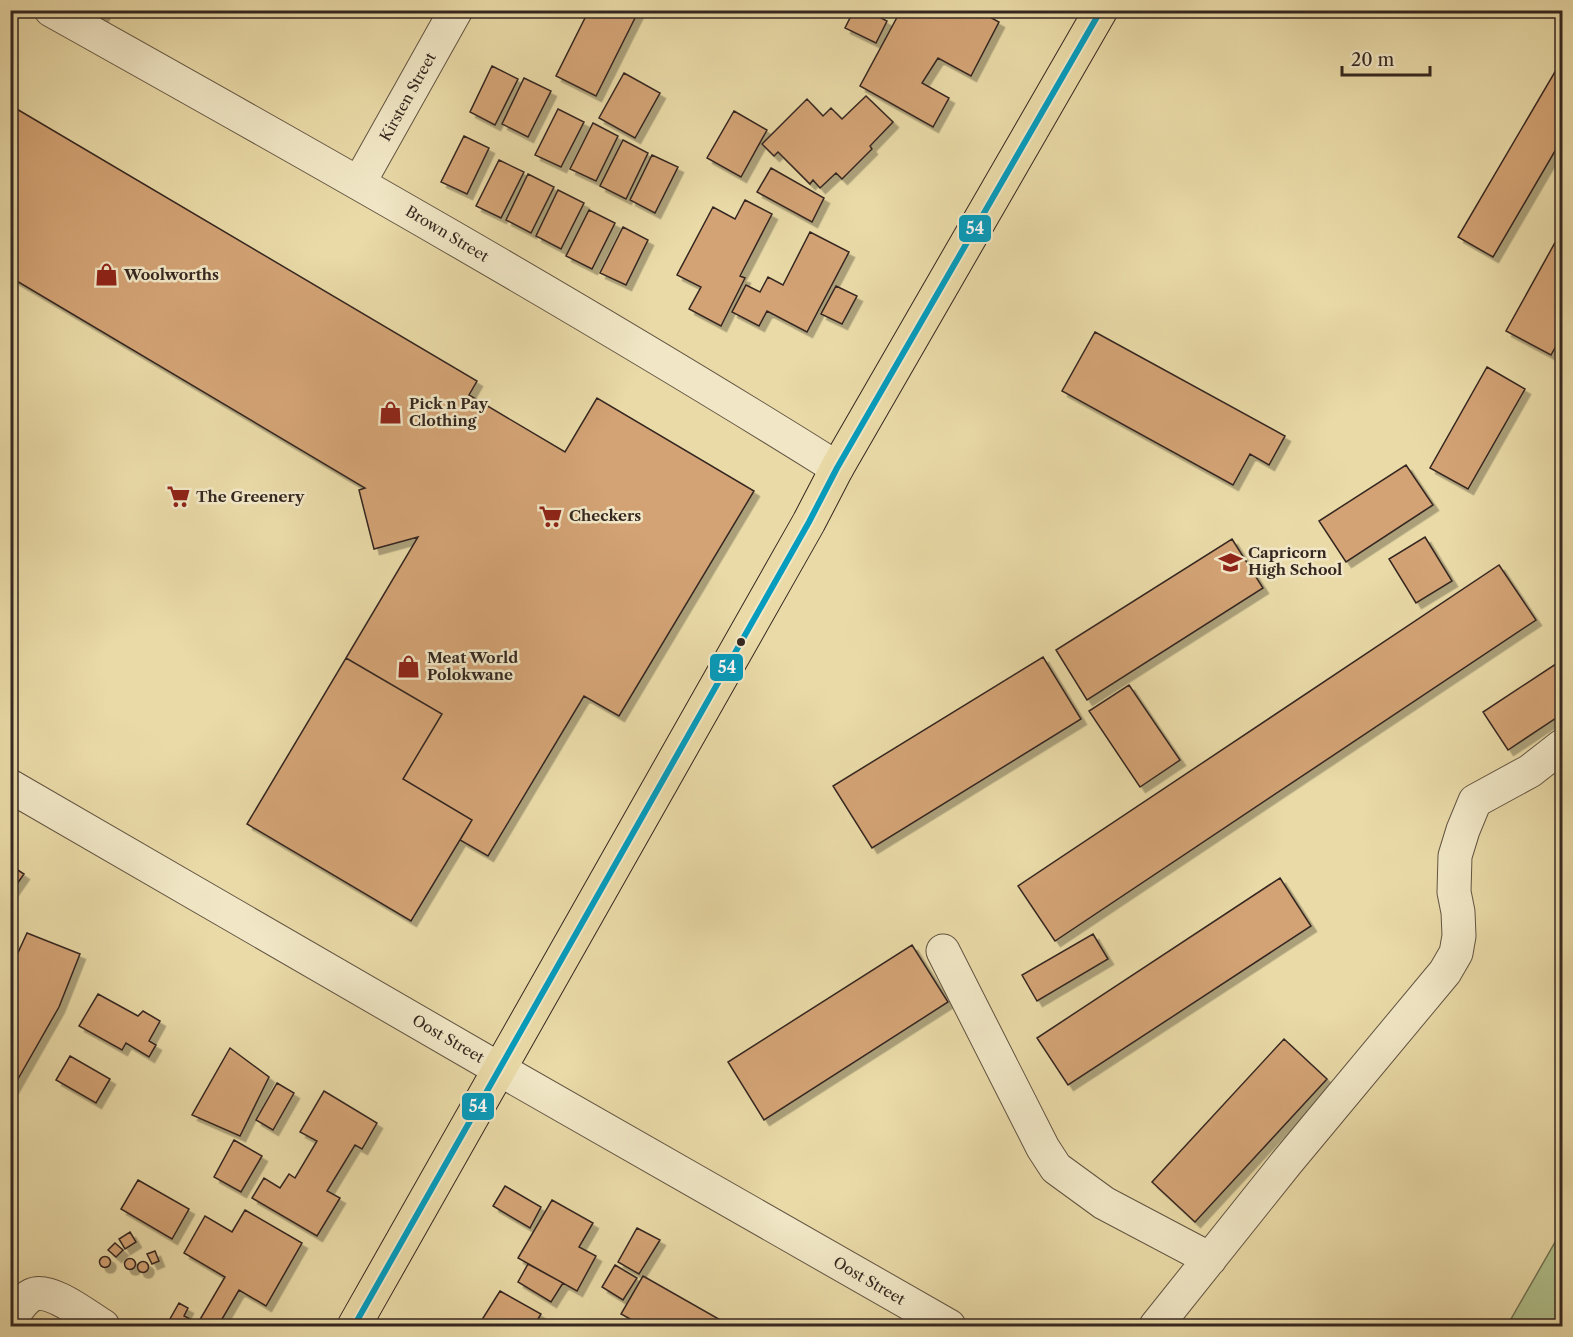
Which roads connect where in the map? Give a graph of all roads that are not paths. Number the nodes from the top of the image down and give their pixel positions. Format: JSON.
{"nodes":[{"id":1,"x":51,"y":10,"type":"edge"},
{"id":2,"x":456,"y":10,"type":"edge"},
{"id":3,"x":1101,"y":10,"type":"edge"},
{"id":4,"x":359,"y":183,"type":"junction"},
{"id":5,"x":837,"y":468,"type":"junction"},
{"id":6,"x":1563,"y":746,"type":"edge"},
{"id":7,"x":10,"y":786,"type":"edge"},
{"id":8,"x":943,"y":951,"type":"dead end"},
{"id":9,"x":499,"y":1069,"type":"junction"},
{"id":10,"x":1210,"y":1259,"type":"junction"},
{"id":11,"x":10,"y":1320,"type":"edge"},
{"id":12,"x":103,"y":1326,"type":"edge"},
{"id":13,"x":354,"y":1326,"type":"edge"},
{"id":14,"x":949,"y":1326,"type":"edge"},
{"id":15,"x":1156,"y":1326,"type":"edge"}],
"edges":[{"from":1,"to":4,"type":"street","name":"Brown Street"},
{"from":2,"to":4,"type":"street","name":"Kirsten Street"},
{"from":3,"to":5,"type":"main road"},
{"from":4,"to":5,"type":"street","name":"Brown Street"},
{"from":5,"to":9,"type":"main road"},
{"from":6,"to":10,"type":"street"},
{"from":7,"to":9,"type":"street","name":"Oost Street"},
{"from":8,"to":10,"type":"street"},
{"from":9,"to":13,"type":"main road"},
{"from":9,"to":14,"type":"street","name":"Oost Street"},
{"from":10,"to":15,"type":"street"},
{"from":11,"to":12,"type":"street"}]}
